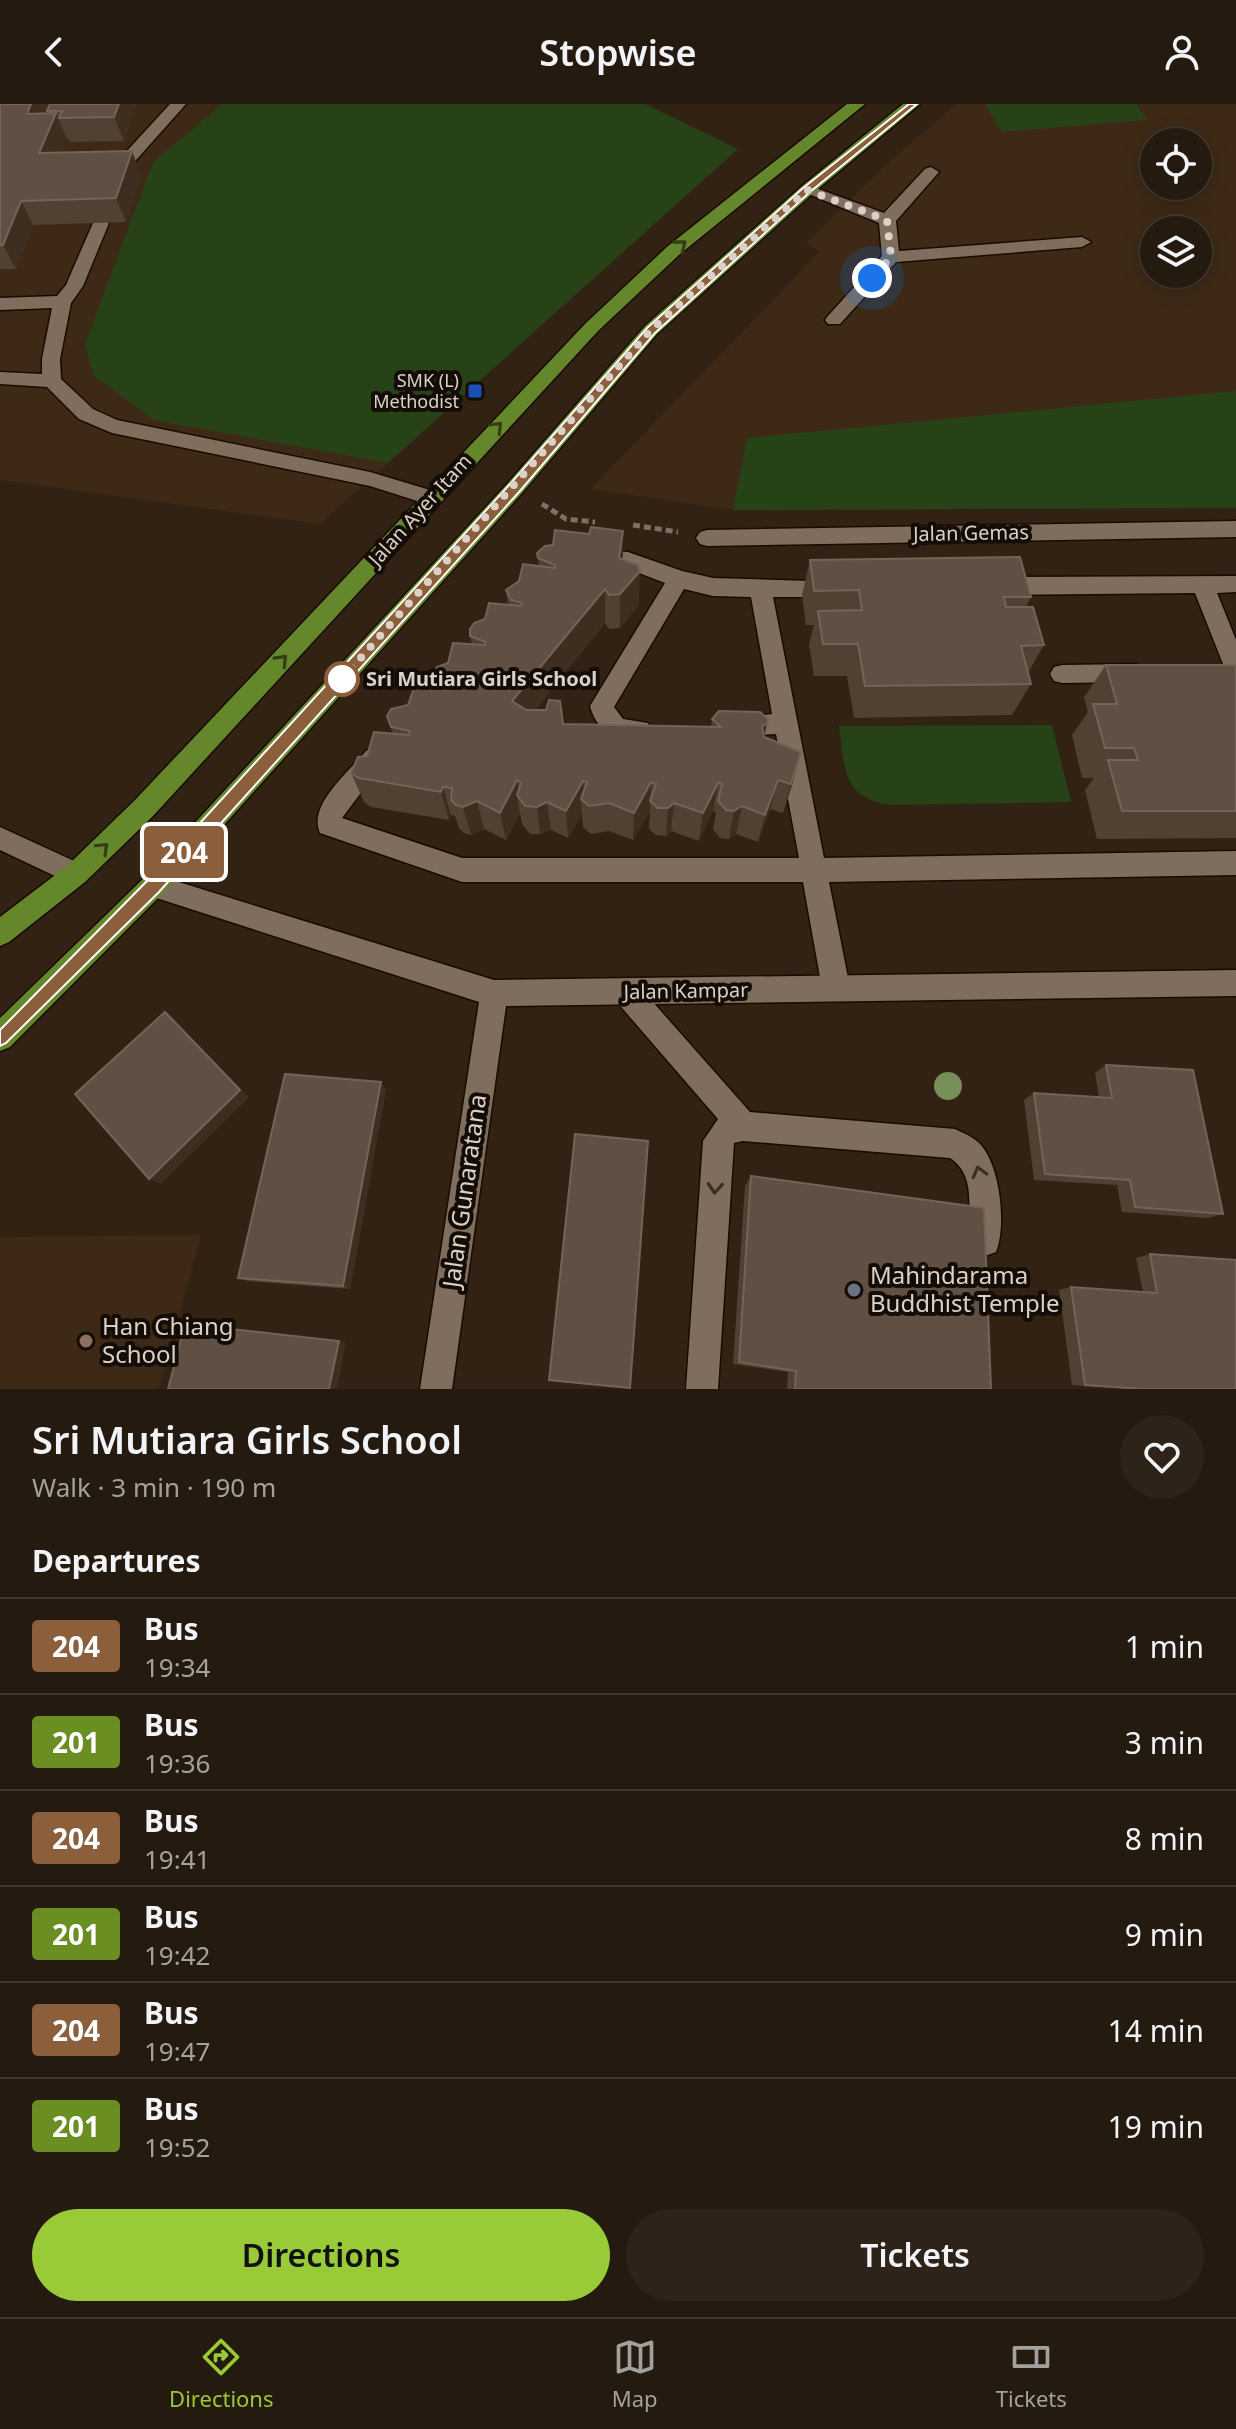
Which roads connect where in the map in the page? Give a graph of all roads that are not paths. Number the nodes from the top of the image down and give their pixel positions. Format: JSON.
{"nodes":[{"id":1,"x":178,"y":104,"type":"edge"},
{"id":2,"x":857,"y":104,"type":"edge"},
{"id":3,"x":912,"y":104,"type":"edge"},
{"id":4,"x":931,"y":172,"type":"dead end"},
{"id":5,"x":118,"y":175,"type":"edge"},
{"id":6,"x":807,"y":190,"type":"junction"},
{"id":7,"x":887,"y":220,"type":"junction"},
{"id":8,"x":101,"y":223,"type":"edge"},
{"id":9,"x":1082,"y":242,"type":"dead end"},
{"id":10,"x":891,"y":257,"type":"junction"},
{"id":11,"x":62,"y":302,"type":"junction"},
{"id":12,"x":0,"y":304,"type":"edge"},
{"id":13,"x":834,"y":320,"type":"dead end"},
{"id":14,"x":0,"y":378,"type":"edge"},
{"id":15,"x":52,"y":381,"type":"junction"},
{"id":16,"x":433,"y":498,"type":"junction"},
{"id":17,"x":1236,"y":529,"type":"edge"},
{"id":18,"x":707,"y":538,"type":"road end"},
{"id":19,"x":574,"y":556,"type":"edge"},
{"id":20,"x":679,"y":579,"type":"junction"},
{"id":21,"x":1236,"y":584,"type":"edge"},
{"id":22,"x":1203,"y":585,"type":"junction"},
{"id":23,"x":982,"y":586,"type":"edge"},
{"id":24,"x":849,"y":587,"type":"edge"},
{"id":25,"x":760,"y":589,"type":"junction"},
{"id":26,"x":1231,"y":671,"type":"edge"},
{"id":27,"x":1157,"y":673,"type":"edge"},
{"id":28,"x":1062,"y":674,"type":"dead end"},
{"id":29,"x":786,"y":723,"type":"junction"},
{"id":30,"x":709,"y":727,"type":"edge"},
{"id":31,"x":662,"y":729,"type":"edge"},
{"id":32,"x":391,"y":740,"type":"edge"},
{"id":33,"x":0,"y":838,"type":"edge"},
{"id":34,"x":1236,"y":863,"type":"edge"},
{"id":35,"x":814,"y":870,"type":"junction"},
{"id":36,"x":76,"y":874,"type":"junction"},
{"id":37,"x":153,"y":886,"type":"junction"},
{"id":38,"x":0,"y":933,"type":"edge"},
{"id":39,"x":1236,"y":983,"type":"edge"},
{"id":40,"x":836,"y":988,"type":"junction"},
{"id":41,"x":626,"y":992,"type":"junction"},
{"id":42,"x":494,"y":993,"type":"junction"},
{"id":43,"x":0,"y":1037,"type":"edge"},
{"id":44,"x":743,"y":1126,"type":"junction"},
{"id":45,"x":986,"y":1262,"type":"edge"},
{"id":46,"x":436,"y":1389,"type":"edge"},
{"id":47,"x":702,"y":1389,"type":"edge"}],
"edges":[{"from":1,"to":5,"type":"street"},
{"from":16,"to":2,"type":"main road","name":"Jalan Ayer Itam","one_way":true},
{"from":3,"to":6,"type":"main road"},
{"from":4,"to":7,"type":"street"},
{"from":6,"to":7,"type":"street"},
{"from":6,"to":37,"type":"main road"},
{"from":7,"to":10,"type":"street"},
{"from":8,"to":11,"type":"street"},
{"from":9,"to":10,"type":"street"},
{"from":10,"to":13,"type":"street"},
{"from":11,"to":12,"type":"street"},
{"from":11,"to":15,"type":"street"},
{"from":14,"to":15,"type":"street"},
{"from":15,"to":16,"type":"street"},
{"from":36,"to":16,"type":"main road","name":"Jalan Ayer Itam","one_way":true},
{"from":17,"to":18,"type":"street","name":"Jalan Gemas"},
{"from":19,"to":20,"type":"street"},
{"from":20,"to":25,"type":"street"},
{"from":20,"to":31,"type":"street"},
{"from":21,"to":22,"type":"street"},
{"from":22,"to":23,"type":"street"},
{"from":22,"to":26,"type":"street"},
{"from":24,"to":25,"type":"street"},
{"from":25,"to":29,"type":"street"},
{"from":27,"to":28,"type":"street"},
{"from":29,"to":30,"type":"street"},
{"from":29,"to":35,"type":"street"},
{"from":32,"to":35,"type":"street"},
{"from":33,"to":36,"type":"street"},
{"from":34,"to":35,"type":"street"},
{"from":35,"to":40,"type":"street"},
{"from":36,"to":38,"type":"main road","name":"Jalan Ayer Itam"},
{"from":37,"to":42,"type":"street","name":"Jalan Kampar"},
{"from":37,"to":43,"type":"main road"},
{"from":39,"to":40,"type":"street","name":"Jalan Kampar"},
{"from":40,"to":41,"type":"street","name":"Jalan Kampar"},
{"from":41,"to":42,"type":"street","name":"Jalan Kampar"},
{"from":41,"to":44,"type":"street"},
{"from":42,"to":46,"type":"street","name":"Jalan Gunaratana"},
{"from":45,"to":44,"type":"street","one_way":true},
{"from":44,"to":47,"type":"street","one_way":true}]}
